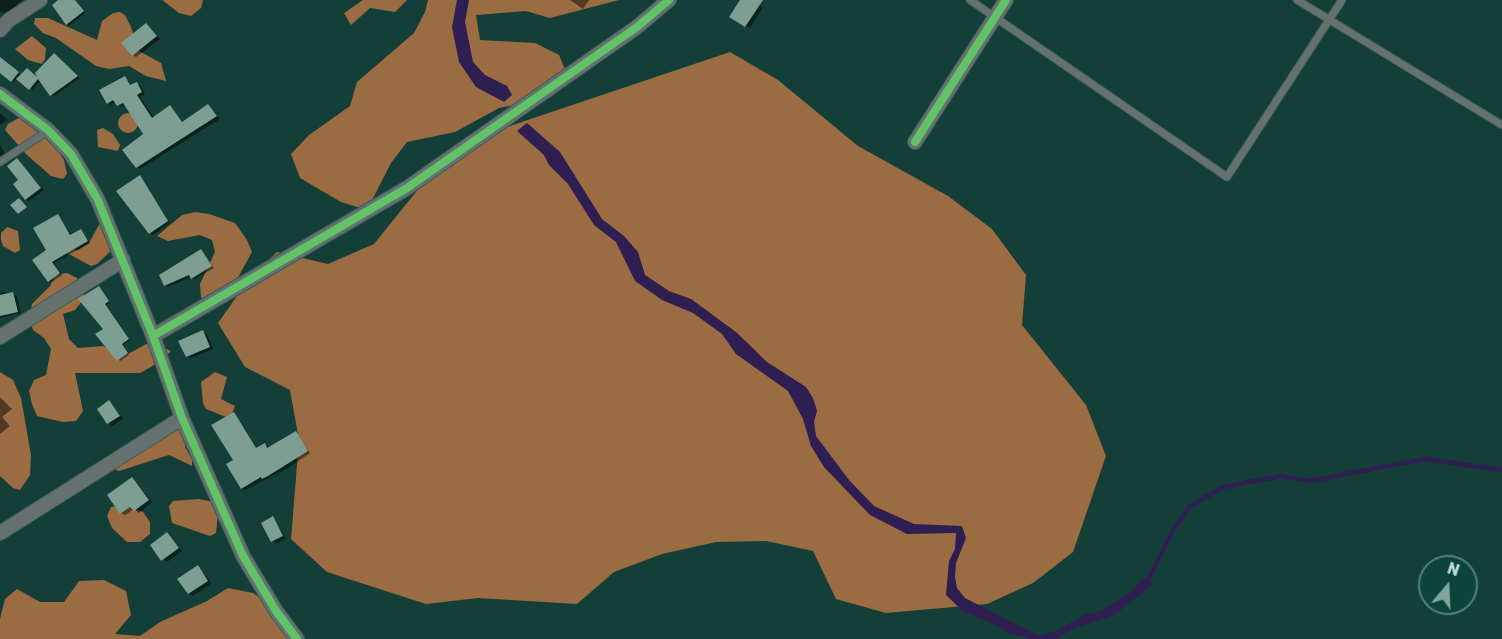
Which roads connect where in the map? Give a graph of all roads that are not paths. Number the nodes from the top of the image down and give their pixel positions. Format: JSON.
{"nodes":[{"id":1,"x":40,"y":0,"type":"edge"},
{"id":2,"x":669,"y":0,"type":"edge"},
{"id":3,"x":970,"y":0,"type":"edge"},
{"id":4,"x":1006,"y":0,"type":"edge"},
{"id":5,"x":1298,"y":0,"type":"edge"},
{"id":6,"x":1342,"y":0,"type":"edge"},
{"id":7,"x":995,"y":17,"type":"junction"},
{"id":8,"x":1330,"y":20,"type":"junction"},
{"id":9,"x":0,"y":30,"type":"edge"},
{"id":10,"x":0,"y":94,"type":"edge"},
{"id":11,"x":1502,"y":125,"type":"edge"},
{"id":12,"x":48,"y":130,"type":"junction"},
{"id":13,"x":915,"y":142,"type":"dead end"},
{"id":14,"x":0,"y":162,"type":"edge"},
{"id":15,"x":123,"y":260,"type":"junction"},
{"id":16,"x":153,"y":336,"type":"junction"},
{"id":17,"x":0,"y":337,"type":"edge"},
{"id":18,"x":182,"y":418,"type":"junction"},
{"id":19,"x":0,"y":533,"type":"edge"},
{"id":20,"x":297,"y":639,"type":"edge"}],
"edges":[{"from":1,"to":9,"type":"street"},
{"from":2,"to":16,"type":"street"},
{"from":3,"to":7,"type":"lane"},
{"from":4,"to":7,"type":"street"},
{"from":5,"to":8,"type":"lane"},
{"from":6,"to":8,"type":"lane"},
{"from":7,"to":8,"type":"lane"},
{"from":7,"to":13,"type":"street"},
{"from":8,"to":11,"type":"lane"},
{"from":10,"to":12,"type":"street"},
{"from":12,"to":14,"type":"lane"},
{"from":12,"to":15,"type":"street"},
{"from":15,"to":16,"type":"street"},
{"from":15,"to":17,"type":"street"},
{"from":16,"to":18,"type":"street"},
{"from":18,"to":19,"type":"street"},
{"from":18,"to":20,"type":"street"}]}
